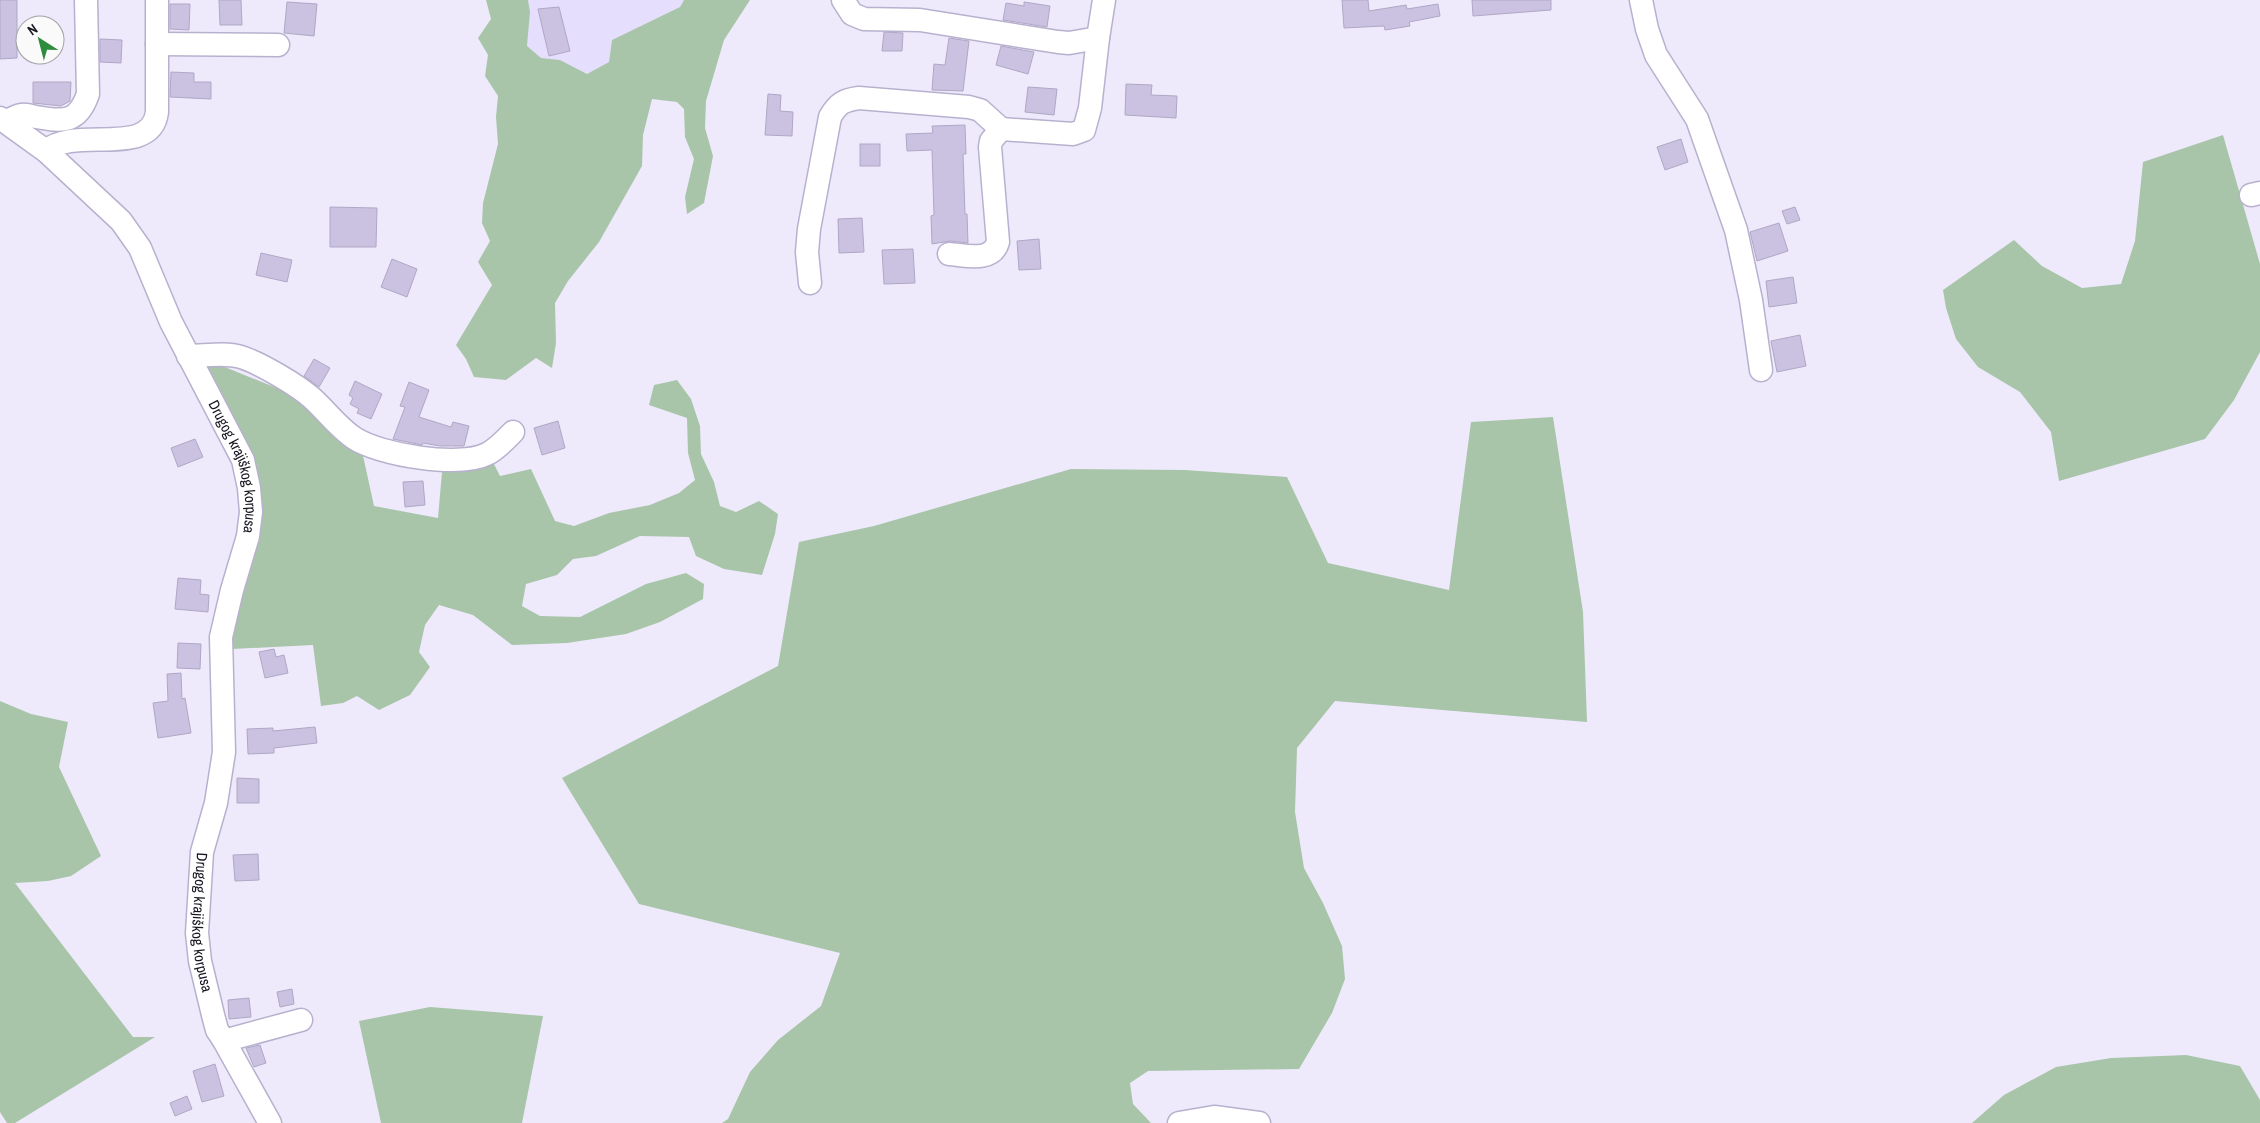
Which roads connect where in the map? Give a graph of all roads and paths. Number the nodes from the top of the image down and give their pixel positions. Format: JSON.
{"nodes":[{"id":1,"x":86,"y":0,"type":"edge"},
{"id":2,"x":157,"y":0,"type":"edge"},
{"id":3,"x":843,"y":0,"type":"edge"},
{"id":4,"x":1104,"y":0,"type":"edge"},
{"id":5,"x":1640,"y":0,"type":"edge"},
{"id":6,"x":1098,"y":38,"type":"junction"},
{"id":7,"x":157,"y":44,"type":"junction"},
{"id":8,"x":278,"y":45,"type":"dead end"},
{"id":9,"x":3,"y":119,"type":"edge"},
{"id":10,"x":1001,"y":129,"type":"junction"},
{"id":11,"x":46,"y":151,"type":"junction"},
{"id":12,"x":949,"y":254,"type":"dead end"},
{"id":13,"x":810,"y":283,"type":"dead end"},
{"id":14,"x":188,"y":356,"type":"junction"},
{"id":15,"x":1761,"y":370,"type":"dead end"},
{"id":16,"x":512,"y":432,"type":"dead end"},
{"id":17,"x":301,"y":1020,"type":"dead end"},
{"id":18,"x":223,"y":1038,"type":"junction"},
{"id":19,"x":270,"y":1123,"type":"edge"},
{"id":20,"x":1179,"y":1123,"type":"edge"},
{"id":21,"x":1259,"y":1123,"type":"edge"}],
"edges":[{"from":1,"to":9,"type":"street"},
{"from":2,"to":7,"type":"street"},
{"from":3,"to":6,"type":"street"},
{"from":4,"to":6,"type":"street"},
{"from":5,"to":15,"type":"street"},
{"from":6,"to":10,"type":"street"},
{"from":7,"to":8,"type":"street"},
{"from":7,"to":11,"type":"street"},
{"from":9,"to":11,"type":"street","name":"Drugog krajiškog korpusa"},
{"from":10,"to":12,"type":"street"},
{"from":10,"to":13,"type":"street"},
{"from":11,"to":14,"type":"street","name":"Drugog krajiškog korpusa"},
{"from":14,"to":16,"type":"street"},
{"from":14,"to":18,"type":"street","name":"Drugog krajiškog korpusa"},
{"from":17,"to":18,"type":"street"},
{"from":18,"to":19,"type":"street","name":"Drugog krajiškog korpusa"},
{"from":20,"to":21,"type":"street"}]}
